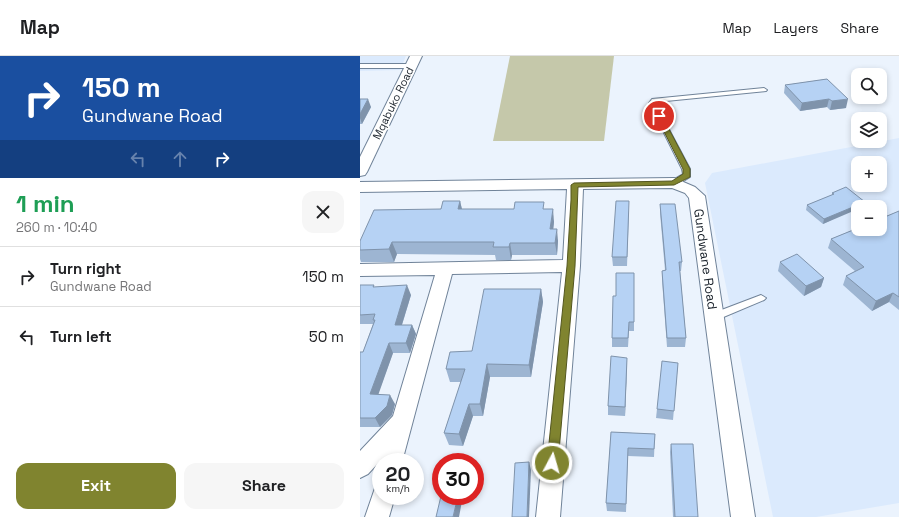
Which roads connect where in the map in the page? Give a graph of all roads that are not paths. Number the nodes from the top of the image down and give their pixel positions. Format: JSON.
{"nodes":[{"id":1,"x":413,"y":61,"type":"edge"},
{"id":2,"x":360,"y":66,"type":"edge"},
{"id":3,"x":764,"y":90,"type":"dead end"},
{"id":4,"x":360,"y":172,"type":"edge"},
{"id":5,"x":674,"y":183,"type":"junction"},
{"id":6,"x":574,"y":185,"type":"junction"},
{"id":7,"x":360,"y":187,"type":"edge"},
{"id":8,"x":571,"y":266,"type":"junction"},
{"id":9,"x":445,"y":269,"type":"junction"},
{"id":10,"x":360,"y":270,"type":"edge"},
{"id":11,"x":761,"y":298,"type":"dead end"},
{"id":12,"x":714,"y":317,"type":"junction"},
{"id":13,"x":402,"y":420,"type":"junction"},
{"id":14,"x":394,"y":453,"type":"edge"},
{"id":15,"x":360,"y":467,"type":"edge"},
{"id":16,"x":380,"y":505,"type":"edge"},
{"id":17,"x":377,"y":517,"type":"edge"},
{"id":18,"x":548,"y":517,"type":"edge"},
{"id":19,"x":743,"y":517,"type":"edge"}],
"edges":[{"from":1,"to":2,"type":"lane"},
{"from":1,"to":4,"type":"street","name":"Mqabuko Road"},
{"from":3,"to":5,"type":"lane"},
{"from":5,"to":6,"type":"street","name":"Gundwane Road"},
{"from":5,"to":12,"type":"street","name":"Gundwane Road"},
{"from":6,"to":7,"type":"street","name":"Gundwane Road"},
{"from":6,"to":8,"type":"street"},
{"from":8,"to":9,"type":"street"},
{"from":8,"to":18,"type":"street"},
{"from":9,"to":10,"type":"street"},
{"from":9,"to":13,"type":"street"},
{"from":11,"to":12,"type":"lane"},
{"from":12,"to":19,"type":"street","name":"Gundwane Road"},
{"from":13,"to":14,"type":"street"},
{"from":13,"to":15,"type":"street"},
{"from":16,"to":17,"type":"street"}]}
